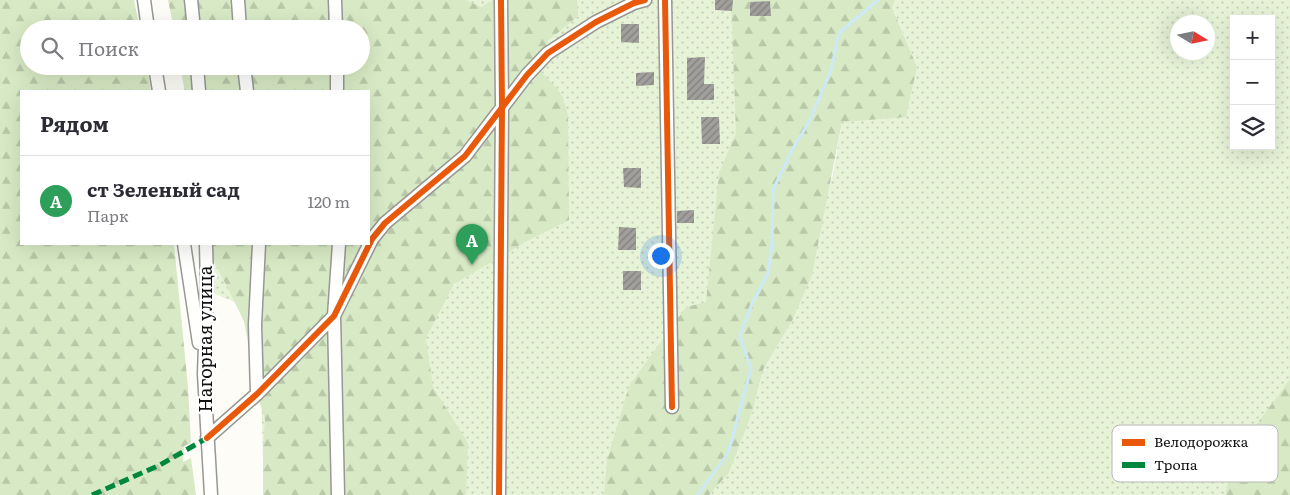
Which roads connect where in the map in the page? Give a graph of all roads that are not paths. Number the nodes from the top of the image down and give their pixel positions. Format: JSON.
{"nodes":[{"id":1,"x":144,"y":0,"type":"edge"},
{"id":2,"x":191,"y":0,"type":"edge"},
{"id":3,"x":238,"y":0,"type":"edge"},
{"id":4,"x":336,"y":0,"type":"edge"},
{"id":5,"x":501,"y":0,"type":"edge"},
{"id":6,"x":645,"y":0,"type":"edge"},
{"id":7,"x":665,"y":0,"type":"edge"},
{"id":8,"x":147,"y":20,"type":"edge"},
{"id":9,"x":193,"y":20,"type":"edge"},
{"id":10,"x":239,"y":20,"type":"edge"},
{"id":11,"x":336,"y":20,"type":"edge"},
{"id":12,"x":156,"y":75,"type":"edge"},
{"id":13,"x":198,"y":75,"type":"edge"},
{"id":14,"x":245,"y":75,"type":"edge"},
{"id":15,"x":337,"y":75,"type":"edge"},
{"id":16,"x":159,"y":90,"type":"edge"},
{"id":17,"x":200,"y":90,"type":"edge"},
{"id":18,"x":247,"y":90,"type":"edge"},
{"id":19,"x":337,"y":90,"type":"edge"},
{"id":20,"x":502,"y":107,"type":"junction"},
{"id":21,"x":370,"y":243,"type":"edge"},
{"id":22,"x":184,"y":245,"type":"edge"},
{"id":23,"x":206,"y":245,"type":"edge"},
{"id":24,"x":258,"y":245,"type":"edge"},
{"id":25,"x":339,"y":245,"type":"edge"},
{"id":26,"x":369,"y":245,"type":"edge"},
{"id":27,"x":334,"y":316,"type":"junction"},
{"id":28,"x":204,"y":374,"type":"junction"},
{"id":29,"x":257,"y":394,"type":"junction"},
{"id":30,"x":672,"y":407,"type":"dead end"},
{"id":31,"x":207,"y":438,"type":"junction"},
{"id":32,"x":211,"y":495,"type":"edge"},
{"id":33,"x":338,"y":495,"type":"edge"},
{"id":34,"x":499,"y":495,"type":"edge"}],
"edges":[{"from":1,"to":8,"type":"street"},
{"from":2,"to":9,"type":"street"},
{"from":3,"to":10,"type":"street"},
{"from":4,"to":11,"type":"street"},
{"from":5,"to":20,"type":"street"},
{"from":6,"to":20,"type":"street"},
{"from":7,"to":30,"type":"street"},
{"from":12,"to":16,"type":"street"},
{"from":13,"to":17,"type":"street"},
{"from":14,"to":18,"type":"street"},
{"from":15,"to":19,"type":"street"},
{"from":20,"to":21,"type":"street"},
{"from":20,"to":34,"type":"street"},
{"from":22,"to":28,"type":"street"},
{"from":23,"to":28,"type":"street","name":"Нагорная улица"},
{"from":24,"to":29,"type":"street"},
{"from":25,"to":27,"type":"street"},
{"from":26,"to":27,"type":"street"},
{"from":27,"to":29,"type":"street"},
{"from":27,"to":33,"type":"street"},
{"from":28,"to":31,"type":"street","name":"Нагорная улица"},
{"from":29,"to":31,"type":"street"},
{"from":31,"to":32,"type":"street","name":"Нагорная улица"}]}
